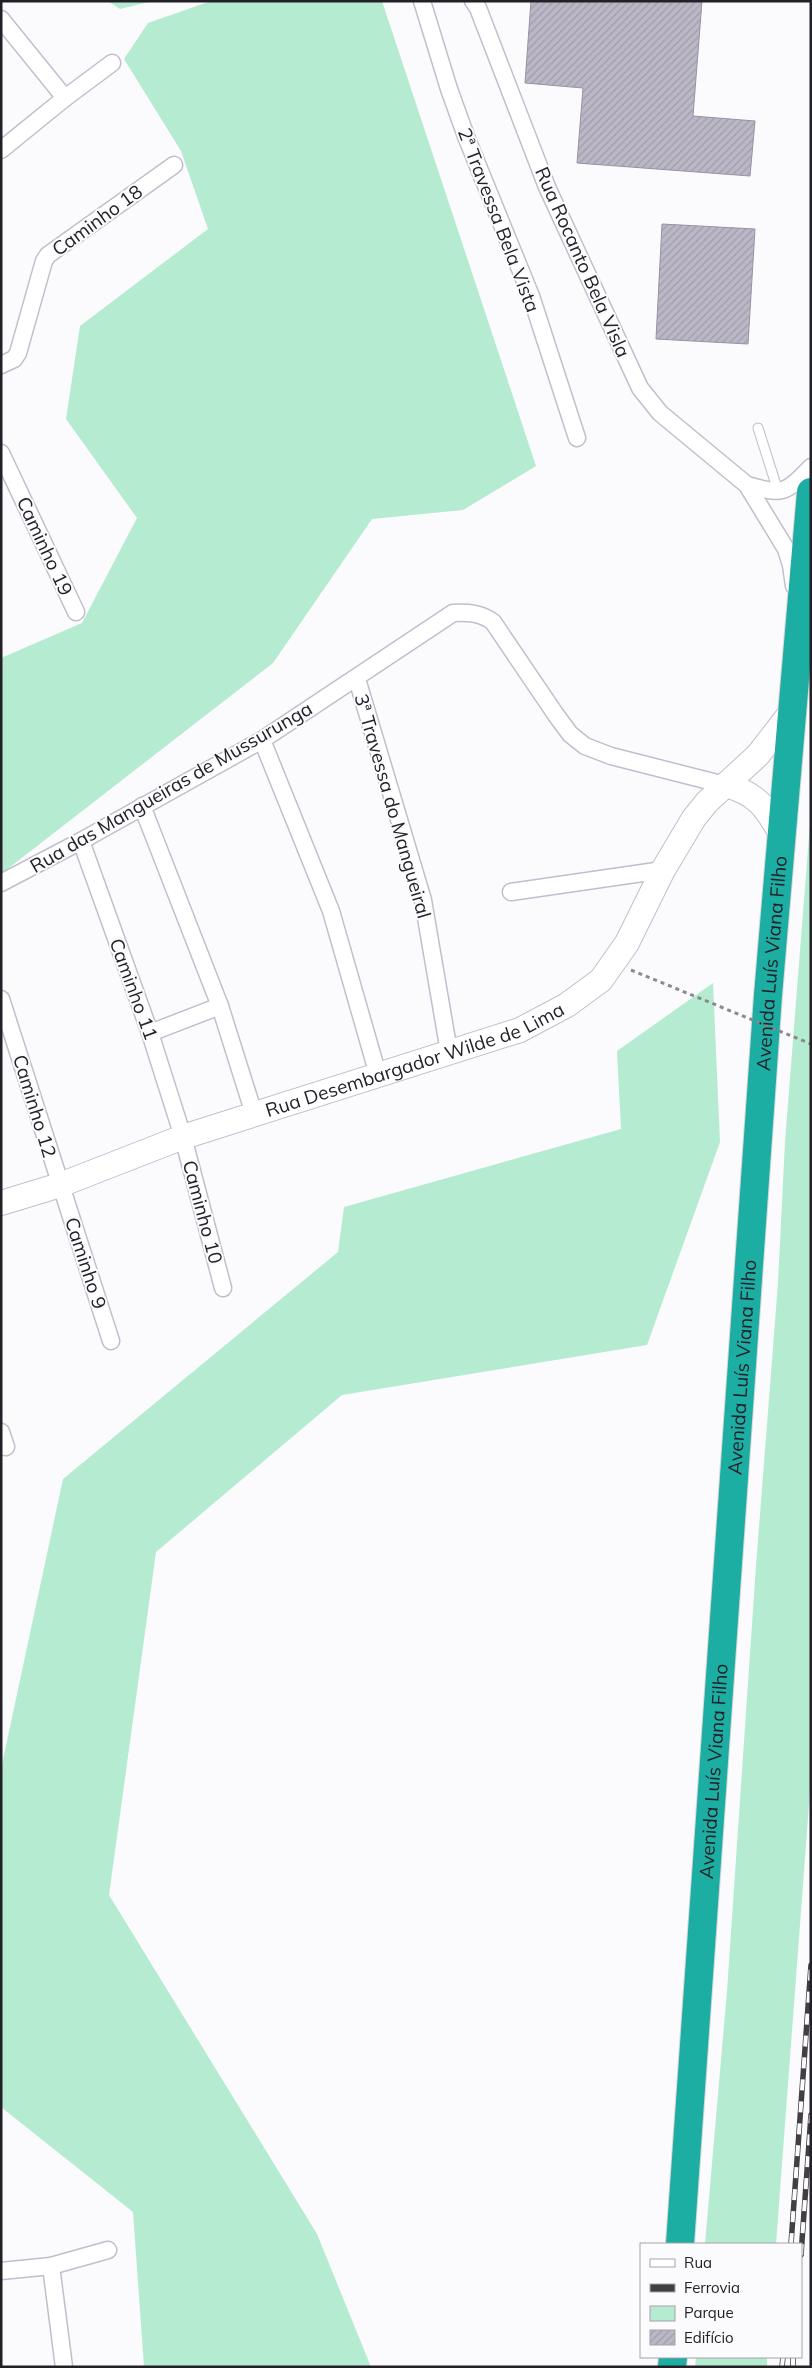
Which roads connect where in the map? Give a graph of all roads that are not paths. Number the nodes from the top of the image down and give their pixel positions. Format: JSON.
{"nodes":[{"id":1,"x":422,"y":1,"type":"edge"},
{"id":2,"x":474,"y":1,"type":"edge"},
{"id":3,"x":1,"y":19,"type":"edge"},
{"id":4,"x":112,"y":62,"type":"dead end"},
{"id":5,"x":64,"y":98,"type":"junction"},
{"id":6,"x":1,"y":150,"type":"edge"},
{"id":7,"x":174,"y":165,"type":"dead end"},
{"id":8,"x":1,"y":365,"type":"edge"},
{"id":9,"x":758,"y":428,"type":"dead end"},
{"id":10,"x":577,"y":438,"type":"dead end"},
{"id":11,"x":1,"y":453,"type":"edge"},
{"id":12,"x":811,"y":468,"type":"edge"},
{"id":13,"x":747,"y":485,"type":"junction"},
{"id":14,"x":778,"y":491,"type":"junction"},
{"id":15,"x":811,"y":492,"type":"edge"},
{"id":16,"x":76,"y":612,"type":"dead end"},
{"id":17,"x":799,"y":631,"type":"junction"},
{"id":18,"x":357,"y":679,"type":"junction"},
{"id":19,"x":792,"y":711,"type":"junction"},
{"id":20,"x":262,"y":740,"type":"junction"},
{"id":21,"x":725,"y":785,"type":"junction"},
{"id":22,"x":142,"y":806,"type":"junction"},
{"id":23,"x":781,"y":834,"type":"junction"},
{"id":24,"x":81,"y":841,"type":"junction"},
{"id":25,"x":663,"y":870,"type":"junction"},
{"id":26,"x":1,"y":883,"type":"edge"},
{"id":27,"x":511,"y":892,"type":"dead end"},
{"id":28,"x":1,"y":999,"type":"edge"},
{"id":29,"x":220,"y":1006,"type":"junction"},
{"id":30,"x":150,"y":1033,"type":"junction"},
{"id":31,"x":449,"y":1052,"type":"junction"},
{"id":32,"x":378,"y":1075,"type":"junction"},
{"id":33,"x":254,"y":1114,"type":"junction"},
{"id":34,"x":183,"y":1137,"type":"junction"},
{"id":35,"x":60,"y":1185,"type":"junction"},
{"id":36,"x":1,"y":1204,"type":"edge"},
{"id":37,"x":223,"y":1288,"type":"dead end"},
{"id":38,"x":111,"y":1341,"type":"dead end"},
{"id":39,"x":680,"y":2243,"type":"edge"},
{"id":40,"x":108,"y":2250,"type":"dead end"},
{"id":41,"x":51,"y":2266,"type":"junction"},
{"id":42,"x":1,"y":2270,"type":"edge"},
{"id":43,"x":64,"y":2367,"type":"edge"}],
"edges":[{"from":1,"to":10,"type":"street","name":"2ª Travessa Bela Vista"},
{"from":2,"to":13,"type":"street","name":"Rua Rocanto Bela Visla"},
{"from":3,"to":5,"type":"street"},
{"from":4,"to":5,"type":"street"},
{"from":5,"to":6,"type":"street"},
{"from":7,"to":8,"type":"street","name":"Caminho 18"},
{"from":9,"to":14,"type":"lane"},
{"from":11,"to":16,"type":"street","name":"Caminho 19"},
{"from":12,"to":14,"type":"street"},
{"from":13,"to":14,"type":"street","name":"Rua Rocanto Bela Visla"},
{"from":13,"to":17,"type":"street","name":"Rua Rocanto Bela Visla"},
{"from":15,"to":17,"type":"highway","name":"Avenida Luís Viana Filho"},
{"from":17,"to":19,"type":"highway","name":"Avenida Luís Viana Filho"},
{"from":18,"to":20,"type":"street","name":"Rua das Mangueiras de Mussurunga"},
{"from":18,"to":21,"type":"street","name":"Rua das Mangueiras de Mussurunga"},
{"from":18,"to":31,"type":"street","name":"3ª Travessa do Mangueiral"},
{"from":19,"to":21,"type":"main road","name":"Rua Desembargador Wilde de Lima"},
{"from":19,"to":23,"type":"highway","name":"Avenida Luís Viana Filho"},
{"from":20,"to":22,"type":"street","name":"Rua das Mangueiras de Mussurunga"},
{"from":20,"to":32,"type":"street"},
{"from":21,"to":23,"type":"main road"},
{"from":21,"to":25,"type":"main road","name":"Rua Desembargador Wilde de Lima"},
{"from":22,"to":24,"type":"street","name":"Rua das Mangueiras de Mussurunga"},
{"from":22,"to":29,"type":"street"},
{"from":23,"to":39,"type":"highway","name":"Avenida Luís Viana Filho"},
{"from":24,"to":26,"type":"street","name":"Rua das Mangueiras de Mussurunga"},
{"from":24,"to":30,"type":"street","name":"Caminho 11"},
{"from":25,"to":27,"type":"street"},
{"from":25,"to":31,"type":"main road","name":"Rua Desembargador Wilde de Lima"},
{"from":28,"to":35,"type":"street","name":"Caminho 12"},
{"from":29,"to":30,"type":"street"},
{"from":29,"to":33,"type":"street"},
{"from":30,"to":34,"type":"street","name":"Caminho 11"},
{"from":31,"to":32,"type":"main road","name":"Rua Desembargador Wilde de Lima"},
{"from":32,"to":33,"type":"main road","name":"Rua Desembargador Wilde de Lima"},
{"from":33,"to":34,"type":"main road","name":"Rua Desembargador Wilde de Lima"},
{"from":34,"to":35,"type":"main road","name":"Rua Desembargador Wilde de Lima"},
{"from":34,"to":37,"type":"street","name":"Caminho 10"},
{"from":35,"to":36,"type":"main road","name":"Rua Desembargador Wilde de Lima"},
{"from":35,"to":38,"type":"street","name":"Caminho 9"},
{"from":40,"to":41,"type":"street"},
{"from":41,"to":42,"type":"street"},
{"from":41,"to":43,"type":"street"}]}
